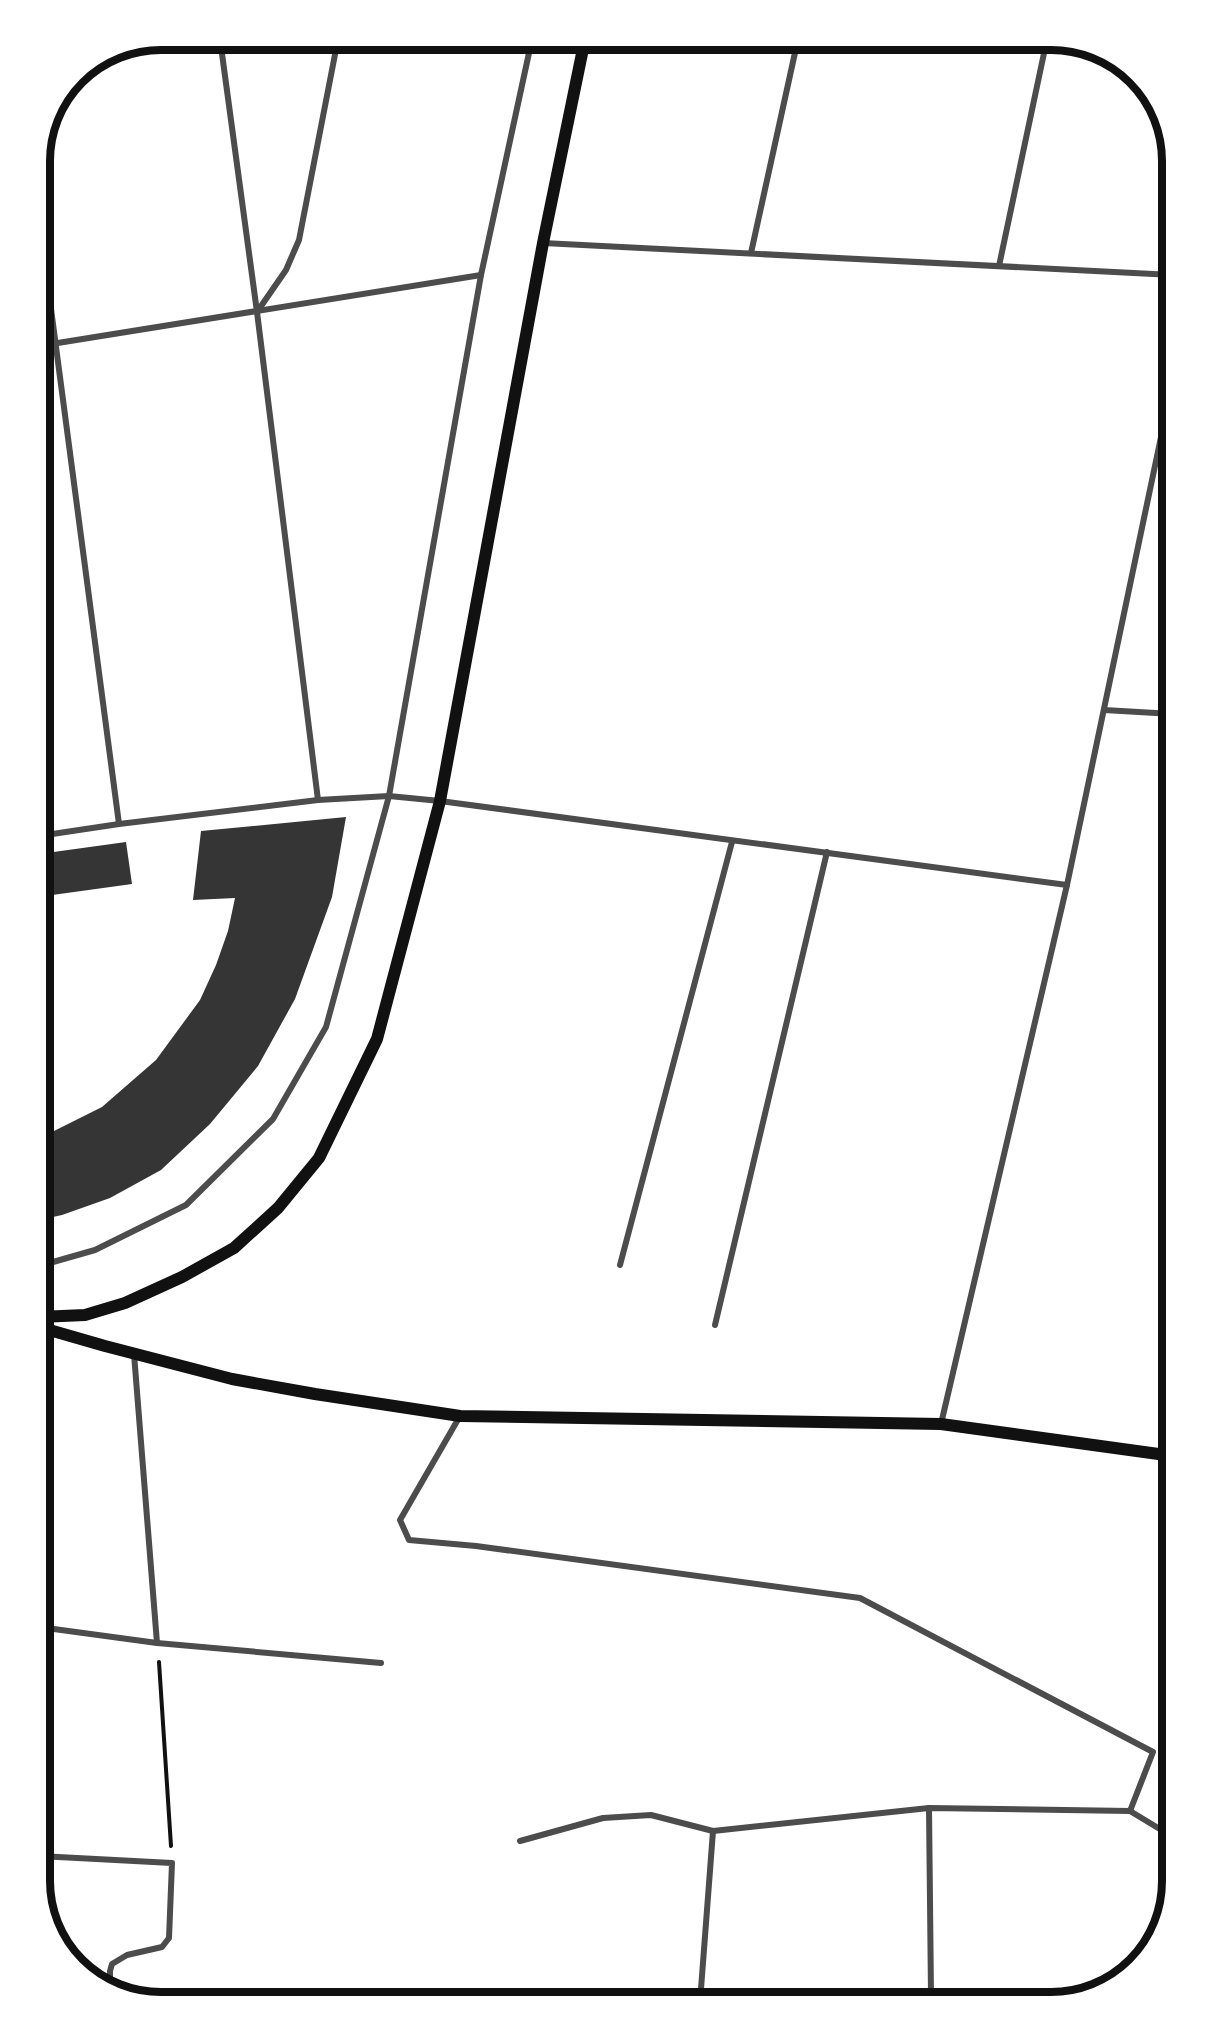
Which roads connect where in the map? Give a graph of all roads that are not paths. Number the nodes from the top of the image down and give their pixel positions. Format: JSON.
{"nodes":[{"id":1,"x":221,"y":50,"type":"edge"},
{"id":2,"x":336,"y":50,"type":"edge"},
{"id":3,"x":530,"y":50,"type":"edge"},
{"id":4,"x":583,"y":50,"type":"edge"},
{"id":5,"x":796,"y":50,"type":"edge"},
{"id":6,"x":1045,"y":50,"type":"edge"},
{"id":7,"x":543,"y":243,"type":"junction"},
{"id":8,"x":751,"y":253,"type":"junction"},
{"id":9,"x":999,"y":266,"type":"junction"},
{"id":10,"x":1162,"y":274,"type":"edge"},
{"id":11,"x":482,"y":275,"type":"junction"},
{"id":12,"x":50,"y":299,"type":"edge"},
{"id":13,"x":257,"y":312,"type":"junction"},
{"id":14,"x":56,"y":343,"type":"junction"},
{"id":15,"x":50,"y":344,"type":"edge"},
{"id":16,"x":1162,"y":433,"type":"edge"},
{"id":17,"x":1104,"y":710,"type":"junction"},
{"id":18,"x":1162,"y":713,"type":"edge"},
{"id":19,"x":389,"y":796,"type":"junction"},
{"id":20,"x":318,"y":800,"type":"junction"},
{"id":21,"x":440,"y":801,"type":"junction"},
{"id":22,"x":119,"y":824,"type":"junction"},
{"id":23,"x":50,"y":834,"type":"edge"},
{"id":24,"x":732,"y":842,"type":"junction"},
{"id":25,"x":827,"y":852,"type":"junction"},
{"id":26,"x":1067,"y":885,"type":"junction"},
{"id":27,"x":50,"y":1263,"type":"edge"},
{"id":28,"x":620,"y":1265,"type":"dead end"},
{"id":29,"x":50,"y":1317,"type":"edge"},
{"id":30,"x":715,"y":1325,"type":"dead end"},
{"id":31,"x":50,"y":1330,"type":"edge"},
{"id":32,"x":134,"y":1354,"type":"junction"},
{"id":33,"x":460,"y":1416,"type":"junction"},
{"id":34,"x":941,"y":1424,"type":"junction"},
{"id":35,"x":1162,"y":1454,"type":"edge"},
{"id":36,"x":50,"y":1628,"type":"edge"},
{"id":37,"x":157,"y":1643,"type":"junction"},
{"id":38,"x":381,"y":1663,"type":"dead end"},
{"id":39,"x":929,"y":1808,"type":"junction"},
{"id":40,"x":1130,"y":1811,"type":"junction"},
{"id":41,"x":1162,"y":1830,"type":"edge"},
{"id":42,"x":713,"y":1831,"type":"junction"},
{"id":43,"x":520,"y":1841,"type":"dead end"},
{"id":44,"x":50,"y":1857,"type":"edge"},
{"id":45,"x":110,"y":1979,"type":"edge"},
{"id":46,"x":701,"y":1992,"type":"edge"},
{"id":47,"x":931,"y":1992,"type":"edge"}],
"edges":[{"from":1,"to":13,"type":"street"},
{"from":2,"to":13,"type":"street"},
{"from":3,"to":11,"type":"street"},
{"from":4,"to":7,"type":"main road"},
{"from":5,"to":8,"type":"street"},
{"from":6,"to":9,"type":"street"},
{"from":7,"to":8,"type":"street"},
{"from":7,"to":21,"type":"main road"},
{"from":8,"to":9,"type":"street"},
{"from":9,"to":10,"type":"street"},
{"from":11,"to":13,"type":"street"},
{"from":11,"to":19,"type":"street"},
{"from":12,"to":14,"type":"street"},
{"from":13,"to":14,"type":"street"},
{"from":13,"to":20,"type":"street"},
{"from":14,"to":15,"type":"street"},
{"from":14,"to":22,"type":"street"},
{"from":16,"to":17,"type":"street"},
{"from":17,"to":18,"type":"street"},
{"from":17,"to":26,"type":"street"},
{"from":19,"to":20,"type":"street"},
{"from":19,"to":21,"type":"street"},
{"from":19,"to":27,"type":"street"},
{"from":20,"to":22,"type":"street"},
{"from":21,"to":24,"type":"street"},
{"from":21,"to":29,"type":"main road"},
{"from":22,"to":23,"type":"street"},
{"from":24,"to":25,"type":"street"},
{"from":24,"to":28,"type":"street"},
{"from":25,"to":26,"type":"street"},
{"from":25,"to":30,"type":"street"},
{"from":26,"to":34,"type":"street"},
{"from":31,"to":32,"type":"main road"},
{"from":32,"to":33,"type":"main road"},
{"from":32,"to":37,"type":"street"},
{"from":33,"to":34,"type":"main road"},
{"from":33,"to":40,"type":"street"},
{"from":34,"to":35,"type":"main road"},
{"from":36,"to":37,"type":"street"},
{"from":37,"to":38,"type":"street"},
{"from":39,"to":40,"type":"street"},
{"from":39,"to":42,"type":"street"},
{"from":39,"to":47,"type":"street"},
{"from":40,"to":41,"type":"street"},
{"from":42,"to":43,"type":"street"},
{"from":42,"to":46,"type":"street"},
{"from":44,"to":45,"type":"street"}]}
